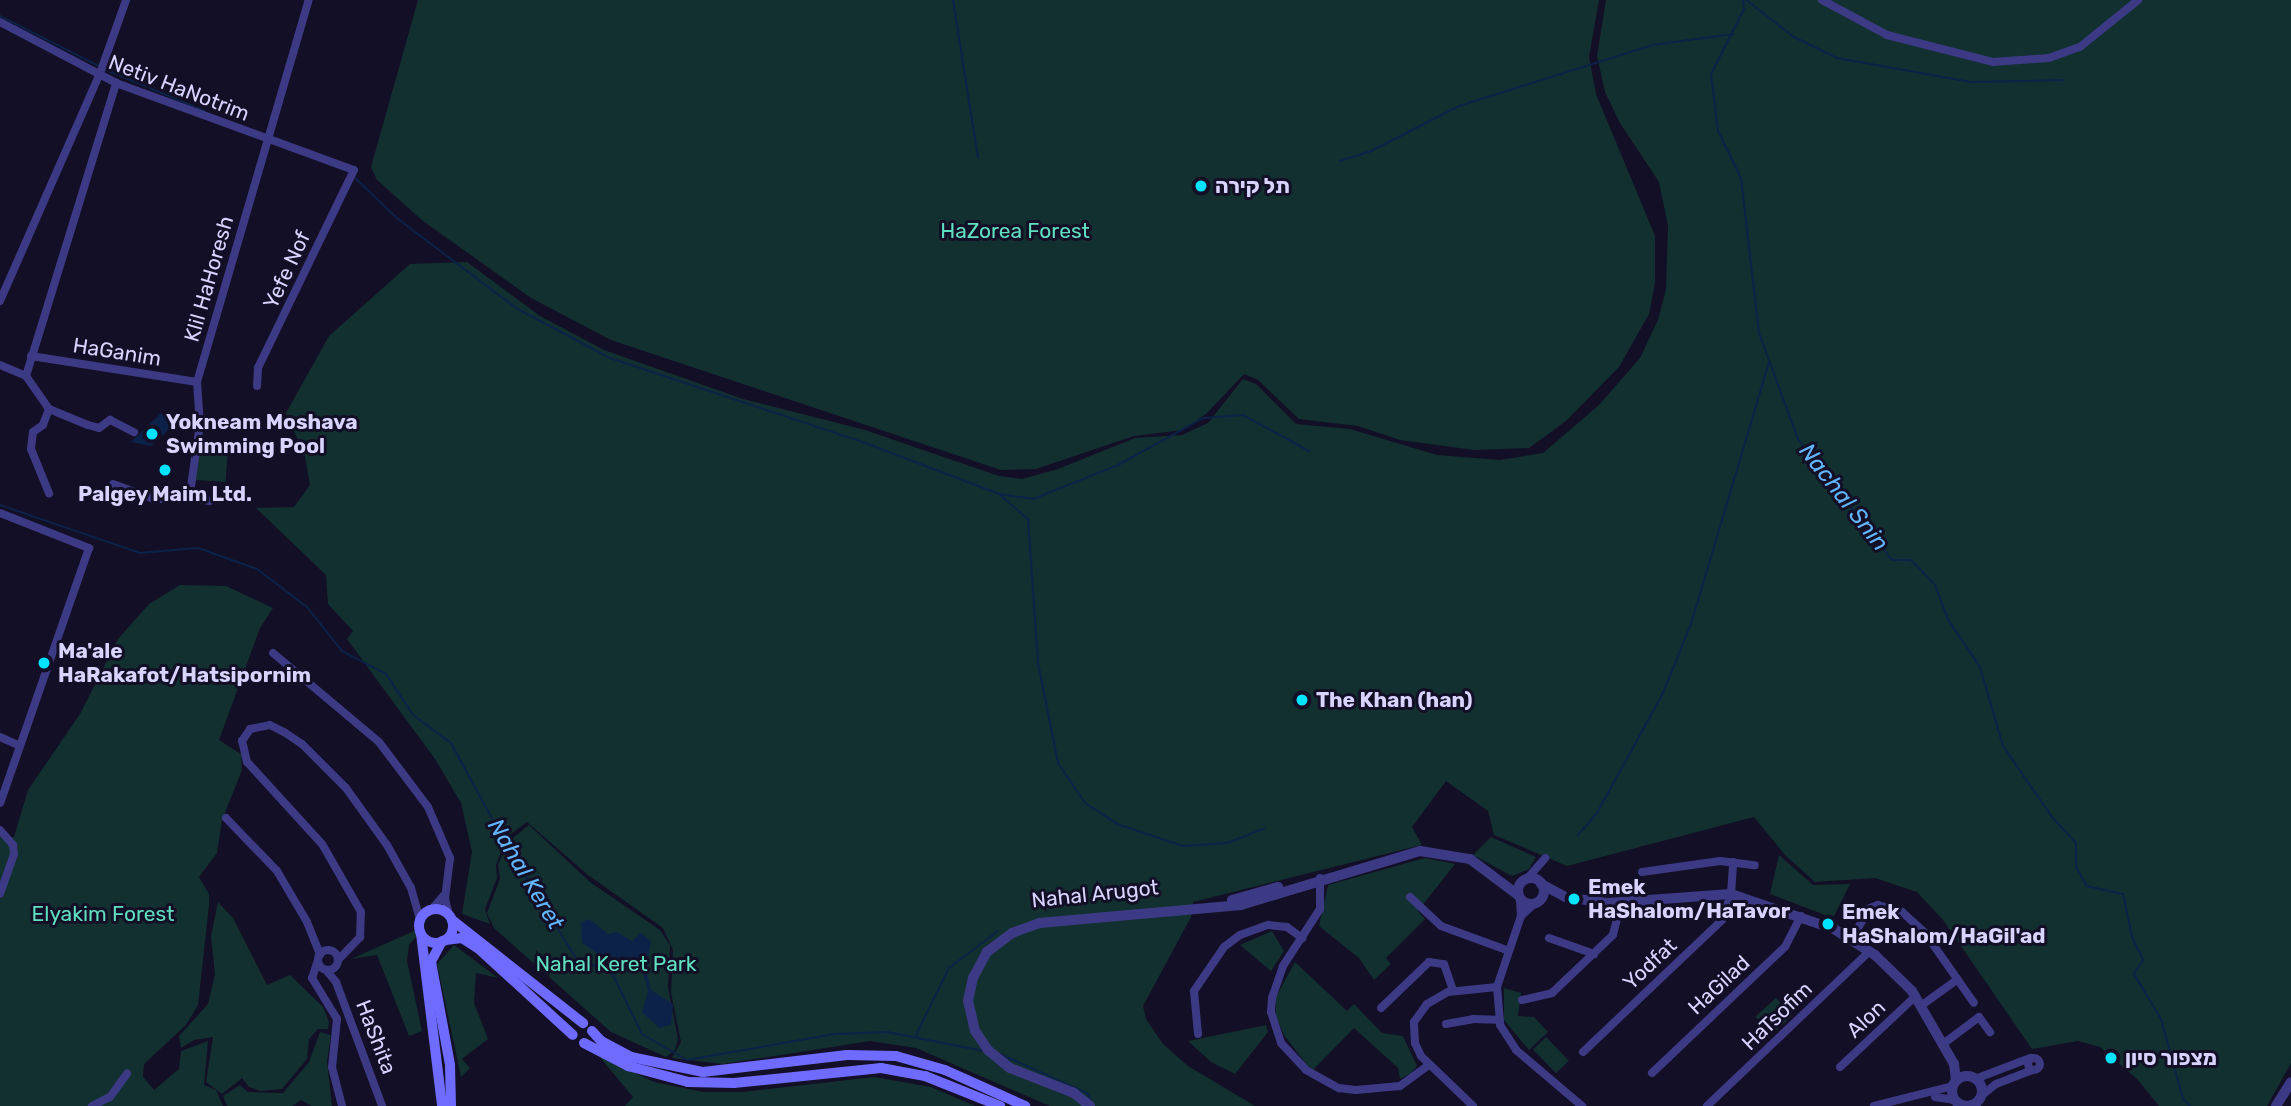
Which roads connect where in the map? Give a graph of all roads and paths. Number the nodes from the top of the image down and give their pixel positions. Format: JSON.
{"nodes":[{"id":1,"x":127,"y":0,"type":"edge"},
{"id":2,"x":309,"y":0,"type":"edge"},
{"id":3,"x":1822,"y":0,"type":"edge"},
{"id":4,"x":2138,"y":0,"type":"edge"},
{"id":5,"x":0,"y":22,"type":"edge"},
{"id":6,"x":99,"y":76,"type":"junction"},
{"id":7,"x":116,"y":83,"type":"junction"},
{"id":8,"x":267,"y":141,"type":"junction"},
{"id":9,"x":354,"y":170,"type":"joint"},
{"id":10,"x":0,"y":301,"type":"edge"},
{"id":11,"x":32,"y":356,"type":"junction"},
{"id":12,"x":0,"y":365,"type":"edge"},
{"id":13,"x":26,"y":376,"type":"junction"},
{"id":14,"x":197,"y":382,"type":"junction"},
{"id":15,"x":257,"y":386,"type":"dead end"},
{"id":16,"x":49,"y":409,"type":"junction"},
{"id":17,"x":134,"y":432,"type":"dead end"},
{"id":18,"x":113,"y":484,"type":"dead end"},
{"id":19,"x":49,"y":493,"type":"dead end"},
{"id":20,"x":186,"y":496,"type":"junction"},
{"id":21,"x":209,"y":501,"type":"dead end"},
{"id":22,"x":0,"y":513,"type":"edge"},
{"id":23,"x":273,"y":653,"type":"dead end"},
{"id":24,"x":0,"y":737,"type":"edge"},
{"id":25,"x":18,"y":745,"type":"junction"},
{"id":26,"x":0,"y":803,"type":"edge"},
{"id":27,"x":226,"y":818,"type":"dead end"},
{"id":28,"x":0,"y":830,"type":"edge"},
{"id":29,"x":1733,"y":862,"type":"junction"},
{"id":30,"x":1755,"y":865,"type":"dead end"},
{"id":31,"x":1642,"y":872,"type":"dead end"},
{"id":32,"x":1320,"y":878,"type":"junction"},
{"id":33,"x":1499,"y":878,"type":"junction"},
{"id":34,"x":1524,"y":881,"type":"junction"},
{"id":35,"x":1540,"y":883,"type":"junction"},
{"id":36,"x":446,"y":892,"type":"junction"},
{"id":37,"x":0,"y":894,"type":"edge"},
{"id":38,"x":1731,"y":894,"type":"junction"},
{"id":39,"x":415,"y":897,"type":"junction"},
{"id":40,"x":1410,"y":897,"type":"dead end"},
{"id":41,"x":1519,"y":897,"type":"junction"},
{"id":42,"x":1573,"y":899,"type":"junction"},
{"id":43,"x":1621,"y":902,"type":"junction"},
{"id":44,"x":1536,"y":903,"type":"junction"},
{"id":45,"x":430,"y":909,"type":"junction"},
{"id":46,"x":1521,"y":916,"type":"junction"},
{"id":47,"x":1801,"y":916,"type":"junction"},
{"id":48,"x":450,"y":917,"type":"junction"},
{"id":49,"x":420,"y":920,"type":"junction"},
{"id":50,"x":421,"y":934,"type":"junction"},
{"id":51,"x":1302,"y":938,"type":"junction"},
{"id":52,"x":1549,"y":938,"type":"dead end"},
{"id":53,"x":1852,"y":939,"type":"junction"},
{"id":54,"x":444,"y":941,"type":"junction"},
{"id":55,"x":1509,"y":951,"type":"junction"},
{"id":56,"x":1870,"y":951,"type":"junction"},
{"id":57,"x":1594,"y":954,"type":"junction"},
{"id":58,"x":327,"y":955,"type":"junction"},
{"id":59,"x":325,"y":969,"type":"junction"},
{"id":60,"x":1958,"y":979,"type":"junction"},
{"id":61,"x":336,"y":982,"type":"junction"},
{"id":62,"x":318,"y":984,"type":"junction"},
{"id":63,"x":1497,"y":987,"type":"junction"},
{"id":64,"x":1453,"y":990,"type":"junction"},
{"id":65,"x":1522,"y":1000,"type":"dead end"},
{"id":66,"x":1919,"y":1000,"type":"junction"},
{"id":67,"x":1974,"y":1003,"type":"dead end"},
{"id":68,"x":1381,"y":1008,"type":"dead end"},
{"id":69,"x":1498,"y":1020,"type":"junction"},
{"id":70,"x":1446,"y":1024,"type":"dead end"},
{"id":71,"x":588,"y":1027,"type":"junction"},
{"id":72,"x":1990,"y":1032,"type":"dead end"},
{"id":73,"x":1198,"y":1034,"type":"dead end"},
{"id":74,"x":573,"y":1035,"type":"junction"},
{"id":75,"x":584,"y":1043,"type":"junction"},
{"id":76,"x":1943,"y":1044,"type":"junction"},
{"id":77,"x":1583,"y":1052,"type":"dead end"},
{"id":78,"x":1429,"y":1065,"type":"junction"},
{"id":79,"x":1954,"y":1065,"type":"junction"},
{"id":80,"x":1840,"y":1068,"type":"dead end"},
{"id":81,"x":1651,"y":1073,"type":"dead end"},
{"id":82,"x":127,"y":1074,"type":"dead end"},
{"id":83,"x":1972,"y":1077,"type":"junction"},
{"id":84,"x":2291,"y":1082,"type":"edge"},
{"id":85,"x":1954,"y":1083,"type":"junction"},
{"id":86,"x":2291,"y":1089,"type":"edge"},
{"id":87,"x":1914,"y":1101,"type":"edge"},
{"id":88,"x":1979,"y":1101,"type":"edge"},
{"id":89,"x":1961,"y":1104,"type":"edge"},
{"id":90,"x":92,"y":1106,"type":"edge"},
{"id":91,"x":342,"y":1106,"type":"edge"},
{"id":92,"x":382,"y":1106,"type":"edge"},
{"id":93,"x":442,"y":1106,"type":"edge"},
{"id":94,"x":451,"y":1106,"type":"edge"},
{"id":95,"x":998,"y":1106,"type":"edge"},
{"id":96,"x":1025,"y":1106,"type":"edge"},
{"id":97,"x":1081,"y":1106,"type":"edge"},
{"id":98,"x":1090,"y":1106,"type":"edge"},
{"id":99,"x":1473,"y":1106,"type":"edge"},
{"id":100,"x":1582,"y":1106,"type":"edge"},
{"id":101,"x":1707,"y":1106,"type":"edge"},
{"id":102,"x":1874,"y":1106,"type":"edge"},
{"id":103,"x":2279,"y":1106,"type":"edge"}],
"edges":[{"from":1,"to":6,"type":"street"},
{"from":2,"to":8,"type":"street","name":"Klil HaHoresh"},
{"from":3,"to":4,"type":"street"},
{"from":5,"to":6,"type":"street","name":"Netiv HaNotrim"},
{"from":6,"to":7,"type":"street","name":"Netiv HaNotrim"},
{"from":6,"to":10,"type":"street"},
{"from":7,"to":8,"type":"street","name":"Netiv HaNotrim"},
{"from":7,"to":11,"type":"street"},
{"from":8,"to":9,"type":"street","name":"Netiv HaNotrim"},
{"from":8,"to":14,"type":"street","name":"Klil HaHoresh"},
{"from":9,"to":15,"type":"street","name":"Yefe Nof"},
{"from":11,"to":13,"type":"street"},
{"from":11,"to":14,"type":"street","name":"HaGanim"},
{"from":12,"to":13,"type":"street"},
{"from":13,"to":16,"type":"street"},
{"from":14,"to":20,"type":"street","name":"Klil HaHoresh"},
{"from":16,"to":17,"type":"street"},
{"from":16,"to":19,"type":"street"},
{"from":18,"to":20,"type":"street"},
{"from":20,"to":21,"type":"street"},
{"from":22,"to":25,"type":"street"},
{"from":23,"to":36,"type":"street"},
{"from":24,"to":25,"type":"street"},
{"from":25,"to":26,"type":"street"},
{"from":27,"to":58,"type":"street","name":"HaShita"},
{"from":28,"to":37,"type":"street"},
{"from":29,"to":30,"type":"street"},
{"from":29,"to":31,"type":"street"},
{"from":29,"to":38,"type":"street"},
{"from":32,"to":33,"type":"street","name":"Nahal Arugot"},
{"from":32,"to":51,"type":"street"},
{"from":32,"to":97,"type":"street","name":"Nahal Arugot"},
{"from":32,"to":98,"type":"street","name":"Nahal Arugot"},
{"from":33,"to":34,"type":"street","name":"Nahal Arugot"},
{"from":33,"to":41,"type":"street","name":"Nahal Arugot"},
{"from":34,"to":35,"type":"street","name":"Nahal Arugot"},
{"from":34,"to":35,"type":"street"},
{"from":34,"to":41,"type":"street"},
{"from":35,"to":42,"type":"street","name":"Nahal Arugot"},
{"from":35,"to":44,"type":"street"},
{"from":36,"to":45,"type":"street"},
{"from":36,"to":48,"type":"street"},
{"from":38,"to":43,"type":"street"},
{"from":38,"to":47,"type":"street"},
{"from":38,"to":77,"type":"street","name":"Yodfat"},
{"from":39,"to":45,"type":"street"},
{"from":39,"to":49,"type":"street"},
{"from":39,"to":58,"type":"street"},
{"from":40,"to":55,"type":"street"},
{"from":41,"to":44,"type":"street"},
{"from":41,"to":46,"type":"street"},
{"from":42,"to":43,"type":"street"},
{"from":42,"to":44,"type":"street"},
{"from":43,"to":57,"type":"street"},
{"from":44,"to":46,"type":"street"},
{"from":45,"to":48,"type":"main road"},
{"from":45,"to":49,"type":"main road"},
{"from":46,"to":55,"type":"street"},
{"from":47,"to":53,"type":"street"},
{"from":47,"to":81,"type":"street","name":"HaGilad"},
{"from":48,"to":54,"type":"main road"},
{"from":48,"to":71,"type":"main road"},
{"from":49,"to":50,"type":"main road"},
{"from":50,"to":54,"type":"main road"},
{"from":50,"to":93,"type":"main road"},
{"from":51,"to":73,"type":"street"},
{"from":51,"to":78,"type":"street"},
{"from":52,"to":57,"type":"street"},
{"from":53,"to":56,"type":"street"},
{"from":53,"to":60,"type":"street"},
{"from":54,"to":74,"type":"main road"},
{"from":54,"to":94,"type":"main road"},
{"from":55,"to":63,"type":"street"},
{"from":56,"to":66,"type":"street"},
{"from":56,"to":101,"type":"street","name":"HaTsofim"},
{"from":57,"to":65,"type":"street"},
{"from":58,"to":59,"type":"street","name":"HaShita"},
{"from":58,"to":61,"type":"street","name":"HaShita"},
{"from":58,"to":62,"type":"street","name":"HaShita"},
{"from":59,"to":61,"type":"street","name":"HaShita"},
{"from":59,"to":62,"type":"street"},
{"from":60,"to":66,"type":"street","name":"Alon"},
{"from":60,"to":67,"type":"street"},
{"from":61,"to":92,"type":"street","name":"HaShita"},
{"from":62,"to":91,"type":"street","name":"HaShita"},
{"from":63,"to":64,"type":"street"},
{"from":63,"to":69,"type":"street"},
{"from":64,"to":68,"type":"street"},
{"from":64,"to":78,"type":"street"},
{"from":66,"to":76,"type":"street"},
{"from":66,"to":80,"type":"street","name":"Alon"},
{"from":69,"to":70,"type":"street"},
{"from":69,"to":100,"type":"street"},
{"from":71,"to":74,"type":"main road"},
{"from":71,"to":75,"type":"main road"},
{"from":71,"to":96,"type":"main road"},
{"from":72,"to":76,"type":"street"},
{"from":74,"to":75,"type":"main road"},
{"from":75,"to":95,"type":"main road"},
{"from":76,"to":79,"type":"street"},
{"from":78,"to":99,"type":"street"},
{"from":79,"to":83,"type":"street"},
{"from":79,"to":85,"type":"street"},
{"from":82,"to":90,"type":"street"},
{"from":83,"to":85,"type":"street"},
{"from":83,"to":88,"type":"street"},
{"from":83,"to":88,"type":"street"},
{"from":84,"to":103,"type":"street"},
{"from":85,"to":87,"type":"street"},
{"from":85,"to":89,"type":"street"},
{"from":86,"to":103,"type":"street"},
{"from":87,"to":89,"type":"street"},
{"from":87,"to":102,"type":"street"},
{"from":88,"to":89,"type":"street"}]}
